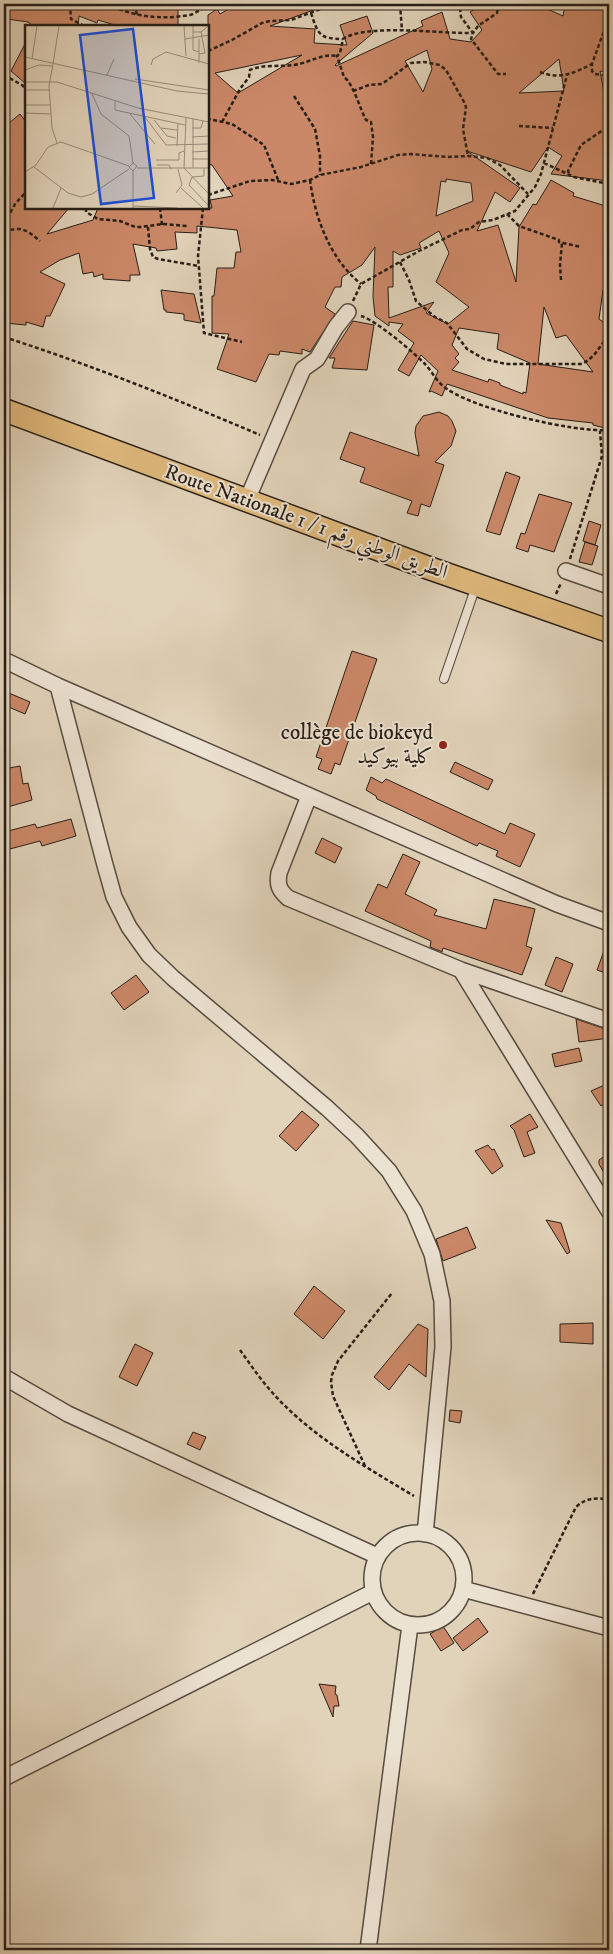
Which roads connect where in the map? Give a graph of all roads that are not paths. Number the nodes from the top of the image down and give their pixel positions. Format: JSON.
{"nodes":[{"id":1,"x":348,"y":312,"type":"road end"},
{"id":2,"x":4,"y":410,"type":"edge"},
{"id":3,"x":248,"y":500,"type":"junction"},
{"id":4,"x":566,"y":571,"type":"road end"},
{"id":5,"x":477,"y":584,"type":"junction"},
{"id":6,"x":609,"y":586,"type":"edge"},
{"id":7,"x":609,"y":631,"type":"edge"},
{"id":8,"x":4,"y":660,"type":"edge"},
{"id":9,"x":444,"y":679,"type":"dead end"},
{"id":10,"x":58,"y":686,"type":"junction"},
{"id":11,"x":309,"y":796,"type":"junction"},
{"id":12,"x":609,"y":923,"type":"edge"},
{"id":13,"x":461,"y":970,"type":"junction"},
{"id":14,"x":609,"y":1021,"type":"edge"},
{"id":15,"x":609,"y":1211,"type":"edge"},
{"id":16,"x":4,"y":1378,"type":"edge"},
{"id":17,"x":425,"y":1534,"type":"junction"},
{"id":18,"x":377,"y":1556,"type":"junction"},
{"id":19,"x":463,"y":1589,"type":"junction"},
{"id":20,"x":373,"y":1592,"type":"junction"},
{"id":21,"x":410,"y":1625,"type":"junction"},
{"id":22,"x":609,"y":1628,"type":"edge"},
{"id":23,"x":4,"y":1778,"type":"edge"},
{"id":24,"x":368,"y":1950,"type":"edge"}],
"edges":[{"from":1,"to":3,"type":"street"},
{"from":2,"to":3,"type":"main road","name":"Route Nationale 1 / الطريق الوطني رقم 1"},
{"from":3,"to":5,"type":"main road","name":"Route Nationale 1 / الطريق الوطني رقم 1"},
{"from":4,"to":6,"type":"street"},
{"from":5,"to":7,"type":"main road","name":"Route Nationale 1 / الطريق الوطني رقم 1"},
{"from":5,"to":9,"type":"lane"},
{"from":8,"to":10,"type":"street"},
{"from":10,"to":11,"type":"street"},
{"from":10,"to":17,"type":"street"},
{"from":11,"to":12,"type":"street"},
{"from":11,"to":13,"type":"street"},
{"from":13,"to":14,"type":"street"},
{"from":13,"to":15,"type":"street"},
{"from":16,"to":18,"type":"street"},
{"from":17,"to":18,"type":"street"},
{"from":17,"to":19,"type":"street"},
{"from":18,"to":20,"type":"street"},
{"from":19,"to":21,"type":"street"},
{"from":19,"to":22,"type":"street"},
{"from":20,"to":21,"type":"street"},
{"from":20,"to":23,"type":"street"},
{"from":21,"to":24,"type":"street"}]}
